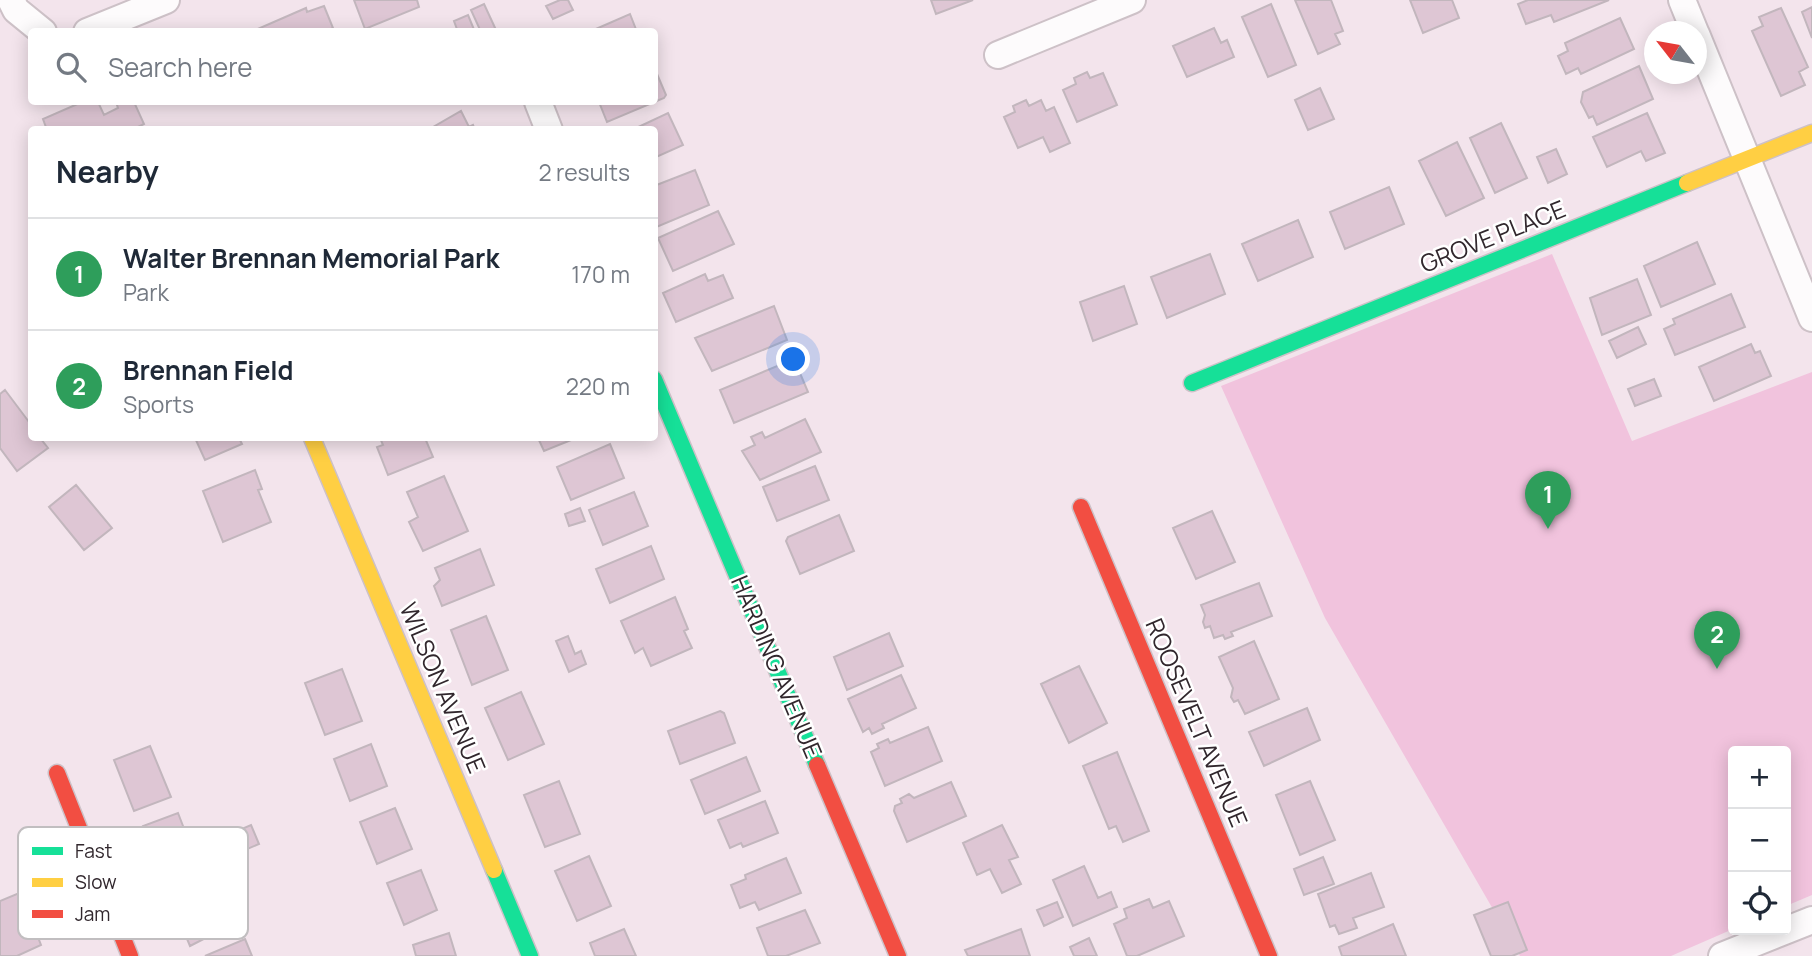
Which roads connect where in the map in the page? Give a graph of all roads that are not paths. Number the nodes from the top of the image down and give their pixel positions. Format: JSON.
{"nodes":[{"id":1,"x":11,"y":0,"type":"edge"},
{"id":2,"x":166,"y":0,"type":"edge"},
{"id":3,"x":1132,"y":0,"type":"edge"},
{"id":4,"x":1682,"y":0,"type":"edge"},
{"id":5,"x":1691,"y":21,"type":"edge"},
{"id":6,"x":38,"y":28,"type":"edge"},
{"id":7,"x":98,"y":28,"type":"edge"},
{"id":8,"x":998,"y":55,"type":"dead end"},
{"id":9,"x":1707,"y":60,"type":"edge"},
{"id":10,"x":539,"y":105,"type":"edge"},
{"id":11,"x":547,"y":126,"type":"edge"},
{"id":12,"x":1812,"y":133,"type":"edge"},
{"id":13,"x":1747,"y":159,"type":"junction"},
{"id":14,"x":1812,"y":318,"type":"edge"},
{"id":15,"x":1192,"y":383,"type":"dead end"},
{"id":16,"x":658,"y":388,"type":"edge"},
{"id":17,"x":313,"y":441,"type":"edge"},
{"id":18,"x":1081,"y":507,"type":"dead end"},
{"id":19,"x":57,"y":773,"type":"dead end"},
{"id":20,"x":79,"y":827,"type":"edge"},
{"id":21,"x":1812,"y":920,"type":"edge"},
{"id":22,"x":123,"y":939,"type":"edge"},
{"id":23,"x":130,"y":956,"type":"edge"},
{"id":24,"x":530,"y":956,"type":"edge"},
{"id":25,"x":898,"y":956,"type":"edge"},
{"id":26,"x":1269,"y":956,"type":"edge"},
{"id":27,"x":1722,"y":956,"type":"edge"}],
"edges":[{"from":1,"to":6,"type":"street"},
{"from":2,"to":7,"type":"street"},
{"from":3,"to":8,"type":"street"},
{"from":4,"to":5,"type":"street"},
{"from":9,"to":13,"type":"street"},
{"from":10,"to":11,"type":"street"},
{"from":12,"to":13,"type":"street","name":"GROVE PLACE"},
{"from":13,"to":14,"type":"street"},
{"from":13,"to":15,"type":"street","name":"GROVE PLACE"},
{"from":16,"to":25,"type":"street","name":"HARDING AVENUE"},
{"from":17,"to":24,"type":"street","name":"WILSON AVENUE"},
{"from":18,"to":26,"type":"street","name":"ROOSEVELT AVENUE"},
{"from":19,"to":20,"type":"street"},
{"from":21,"to":27,"type":"street"},
{"from":22,"to":23,"type":"street"}]}
